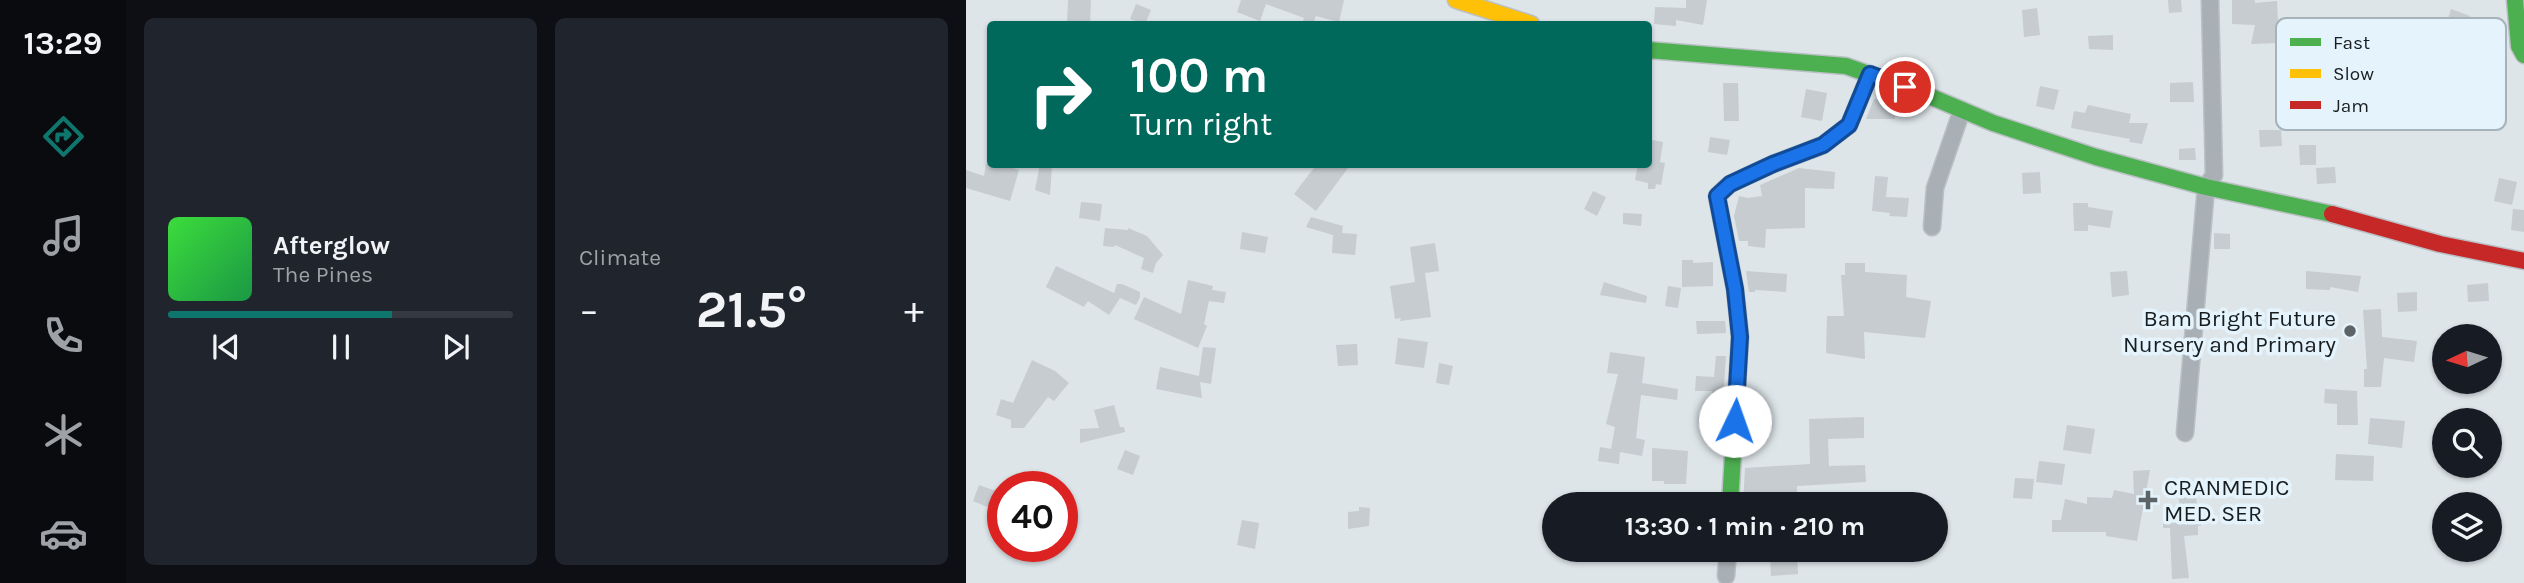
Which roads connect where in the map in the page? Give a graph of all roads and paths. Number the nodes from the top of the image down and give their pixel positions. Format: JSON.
{"nodes":[{"id":1,"x":1456,"y":0,"type":"edge"},
{"id":2,"x":2210,"y":0,"type":"edge"},
{"id":3,"x":2515,"y":0,"type":"edge"},
{"id":4,"x":1522,"y":21,"type":"edge"},
{"id":5,"x":1652,"y":50,"type":"edge"},
{"id":6,"x":2524,"y":55,"type":"edge"},
{"id":7,"x":1870,"y":74,"type":"junction"},
{"id":8,"x":1962,"y":110,"type":"junction"},
{"id":9,"x":2206,"y":187,"type":"junction"},
{"id":10,"x":1932,"y":227,"type":"dead end"},
{"id":11,"x":2524,"y":261,"type":"edge"},
{"id":12,"x":2185,"y":433,"type":"dead end"},
{"id":13,"x":1731,"y":492,"type":"edge"},
{"id":14,"x":1727,"y":562,"type":"edge"},
{"id":15,"x":1726,"y":576,"type":"dead end"}],
"edges":[{"from":1,"to":4,"type":"street"},
{"from":2,"to":9,"type":"street"},
{"from":3,"to":6,"type":"street"},
{"from":5,"to":7,"type":"street"},
{"from":7,"to":8,"type":"street"},
{"from":7,"to":13,"type":"street"},
{"from":8,"to":9,"type":"street"},
{"from":8,"to":10,"type":"street"},
{"from":9,"to":11,"type":"street"},
{"from":9,"to":12,"type":"street"},
{"from":14,"to":15,"type":"street"}]}
